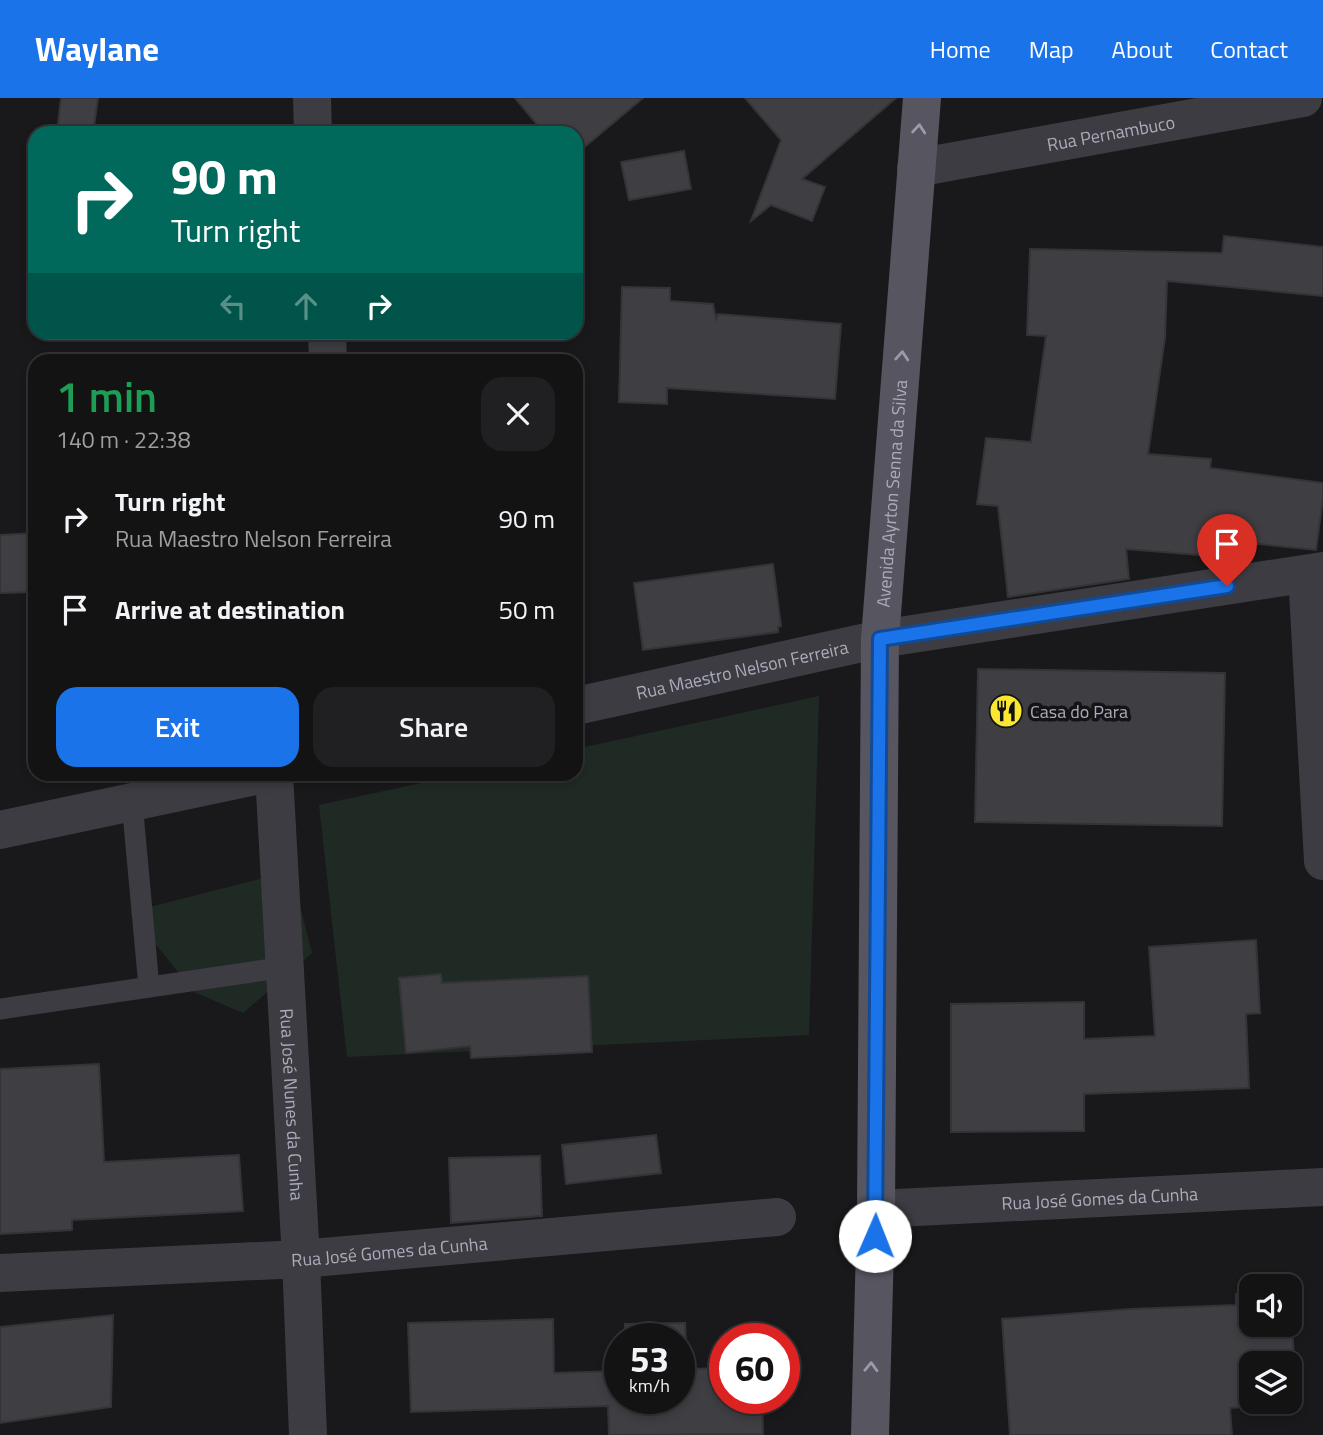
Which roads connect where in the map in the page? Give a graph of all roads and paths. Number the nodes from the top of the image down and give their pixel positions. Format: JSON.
{"nodes":[{"id":1,"x":312,"y":98,"type":"edge"},
{"id":2,"x":922,"y":98,"type":"edge"},
{"id":3,"x":1303,"y":98,"type":"edge"},
{"id":4,"x":313,"y":126,"type":"edge"},
{"id":5,"x":916,"y":167,"type":"junction"},
{"id":6,"x":1315,"y":572,"type":"edge"},
{"id":7,"x":880,"y":639,"type":"junction"},
{"id":8,"x":583,"y":704,"type":"edge"},
{"id":9,"x":232,"y":781,"type":"edge"},
{"id":10,"x":274,"y":781,"type":"edge"},
{"id":11,"x":132,"y":802,"type":"junction"},
{"id":12,"x":0,"y":830,"type":"edge"},
{"id":13,"x":1323,"y":862,"type":"edge"},
{"id":14,"x":285,"y":967,"type":"junction"},
{"id":15,"x":149,"y":987,"type":"junction"},
{"id":16,"x":0,"y":1009,"type":"edge"},
{"id":17,"x":1323,"y":1187,"type":"edge"},
{"id":18,"x":876,"y":1209,"type":"junction"},
{"id":19,"x":777,"y":1217,"type":"dead end"},
{"id":20,"x":300,"y":1259,"type":"junction"},
{"id":21,"x":0,"y":1273,"type":"edge"},
{"id":22,"x":308,"y":1435,"type":"edge"},
{"id":23,"x":870,"y":1435,"type":"edge"}],
"edges":[{"from":1,"to":4,"type":"street"},
{"from":5,"to":2,"type":"main road","name":"Avenida Ayrton Senna da Silva","one_way":true},
{"from":3,"to":5,"type":"street","name":"Rua Pernambuco"},
{"from":7,"to":5,"type":"main road","name":"Avenida Ayrton Senna da Silva","one_way":true},
{"from":6,"to":7,"type":"street","name":"Rua Maestro Nelson Ferreira"},
{"from":6,"to":13,"type":"street"},
{"from":7,"to":8,"type":"street","name":"Rua Maestro Nelson Ferreira"},
{"from":7,"to":18,"type":"main road","name":"Avenida Ayrton Senna da Silva"},
{"from":9,"to":11,"type":"street"},
{"from":10,"to":14,"type":"street","name":"Rua José Nunes da Cunha"},
{"from":11,"to":12,"type":"street"},
{"from":11,"to":15,"type":"lane"},
{"from":14,"to":15,"type":"lane"},
{"from":14,"to":20,"type":"street","name":"Rua José Nunes da Cunha"},
{"from":15,"to":16,"type":"lane"},
{"from":17,"to":18,"type":"street","name":"Rua José Gomes da Cunha"},
{"from":23,"to":18,"type":"main road","name":"Avenida Ayrton Senna da Silva","one_way":true},
{"from":19,"to":20,"type":"street","name":"Rua José Gomes da Cunha"},
{"from":20,"to":21,"type":"street","name":"Rua José Gomes da Cunha"},
{"from":20,"to":22,"type":"street","name":"Rua José Nunes da Cunha"}]}
